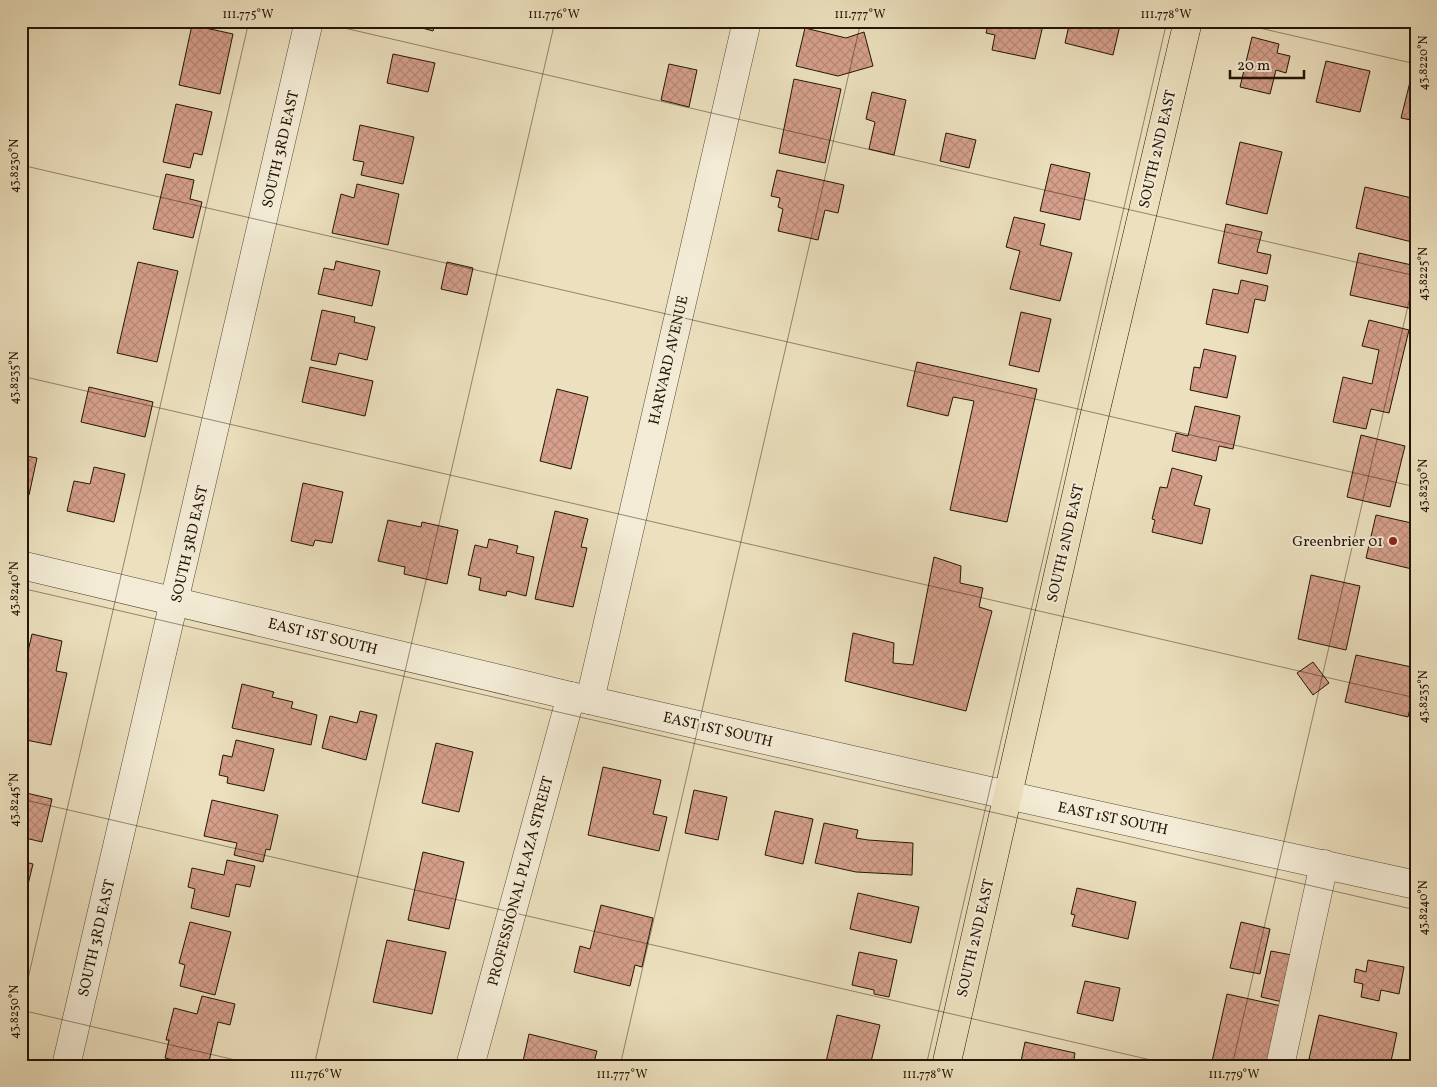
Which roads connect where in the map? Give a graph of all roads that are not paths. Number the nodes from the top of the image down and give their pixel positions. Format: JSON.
{"nodes":[{"id":1,"x":309,"y":21,"type":"edge"},
{"id":2,"x":747,"y":21,"type":"edge"},
{"id":3,"x":1188,"y":21,"type":"edge"},
{"id":4,"x":21,"y":565,"type":"edge"},
{"id":5,"x":176,"y":600,"type":"junction"},
{"id":6,"x":580,"y":698,"type":"junction"},
{"id":7,"x":1007,"y":796,"type":"junction"},
{"id":8,"x":1324,"y":864,"type":"junction"},
{"id":9,"x":1416,"y":885,"type":"edge"},
{"id":10,"x":66,"y":1066,"type":"edge"},
{"id":11,"x":470,"y":1066,"type":"edge"},
{"id":12,"x":946,"y":1066,"type":"edge"},
{"id":13,"x":1280,"y":1066,"type":"edge"}],
"edges":[{"from":1,"to":5,"type":"street","name":"SOUTH 3RD EAST"},
{"from":2,"to":6,"type":"street","name":"HARVARD AVENUE"},
{"from":3,"to":7,"type":"main road","name":"SOUTH 2ND EAST"},
{"from":4,"to":5,"type":"street","name":"EAST 1ST SOUTH"},
{"from":5,"to":6,"type":"street","name":"EAST 1ST SOUTH"},
{"from":5,"to":10,"type":"street","name":"SOUTH 3RD EAST"},
{"from":6,"to":7,"type":"street","name":"EAST 1ST SOUTH"},
{"from":6,"to":11,"type":"street","name":"PROFESSIONAL PLAZA STREET"},
{"from":7,"to":8,"type":"street","name":"EAST 1ST SOUTH"},
{"from":7,"to":12,"type":"main road","name":"SOUTH 2ND EAST"},
{"from":8,"to":9,"type":"street","name":"EAST 1ST SOUTH"},
{"from":8,"to":13,"type":"street"}]}
